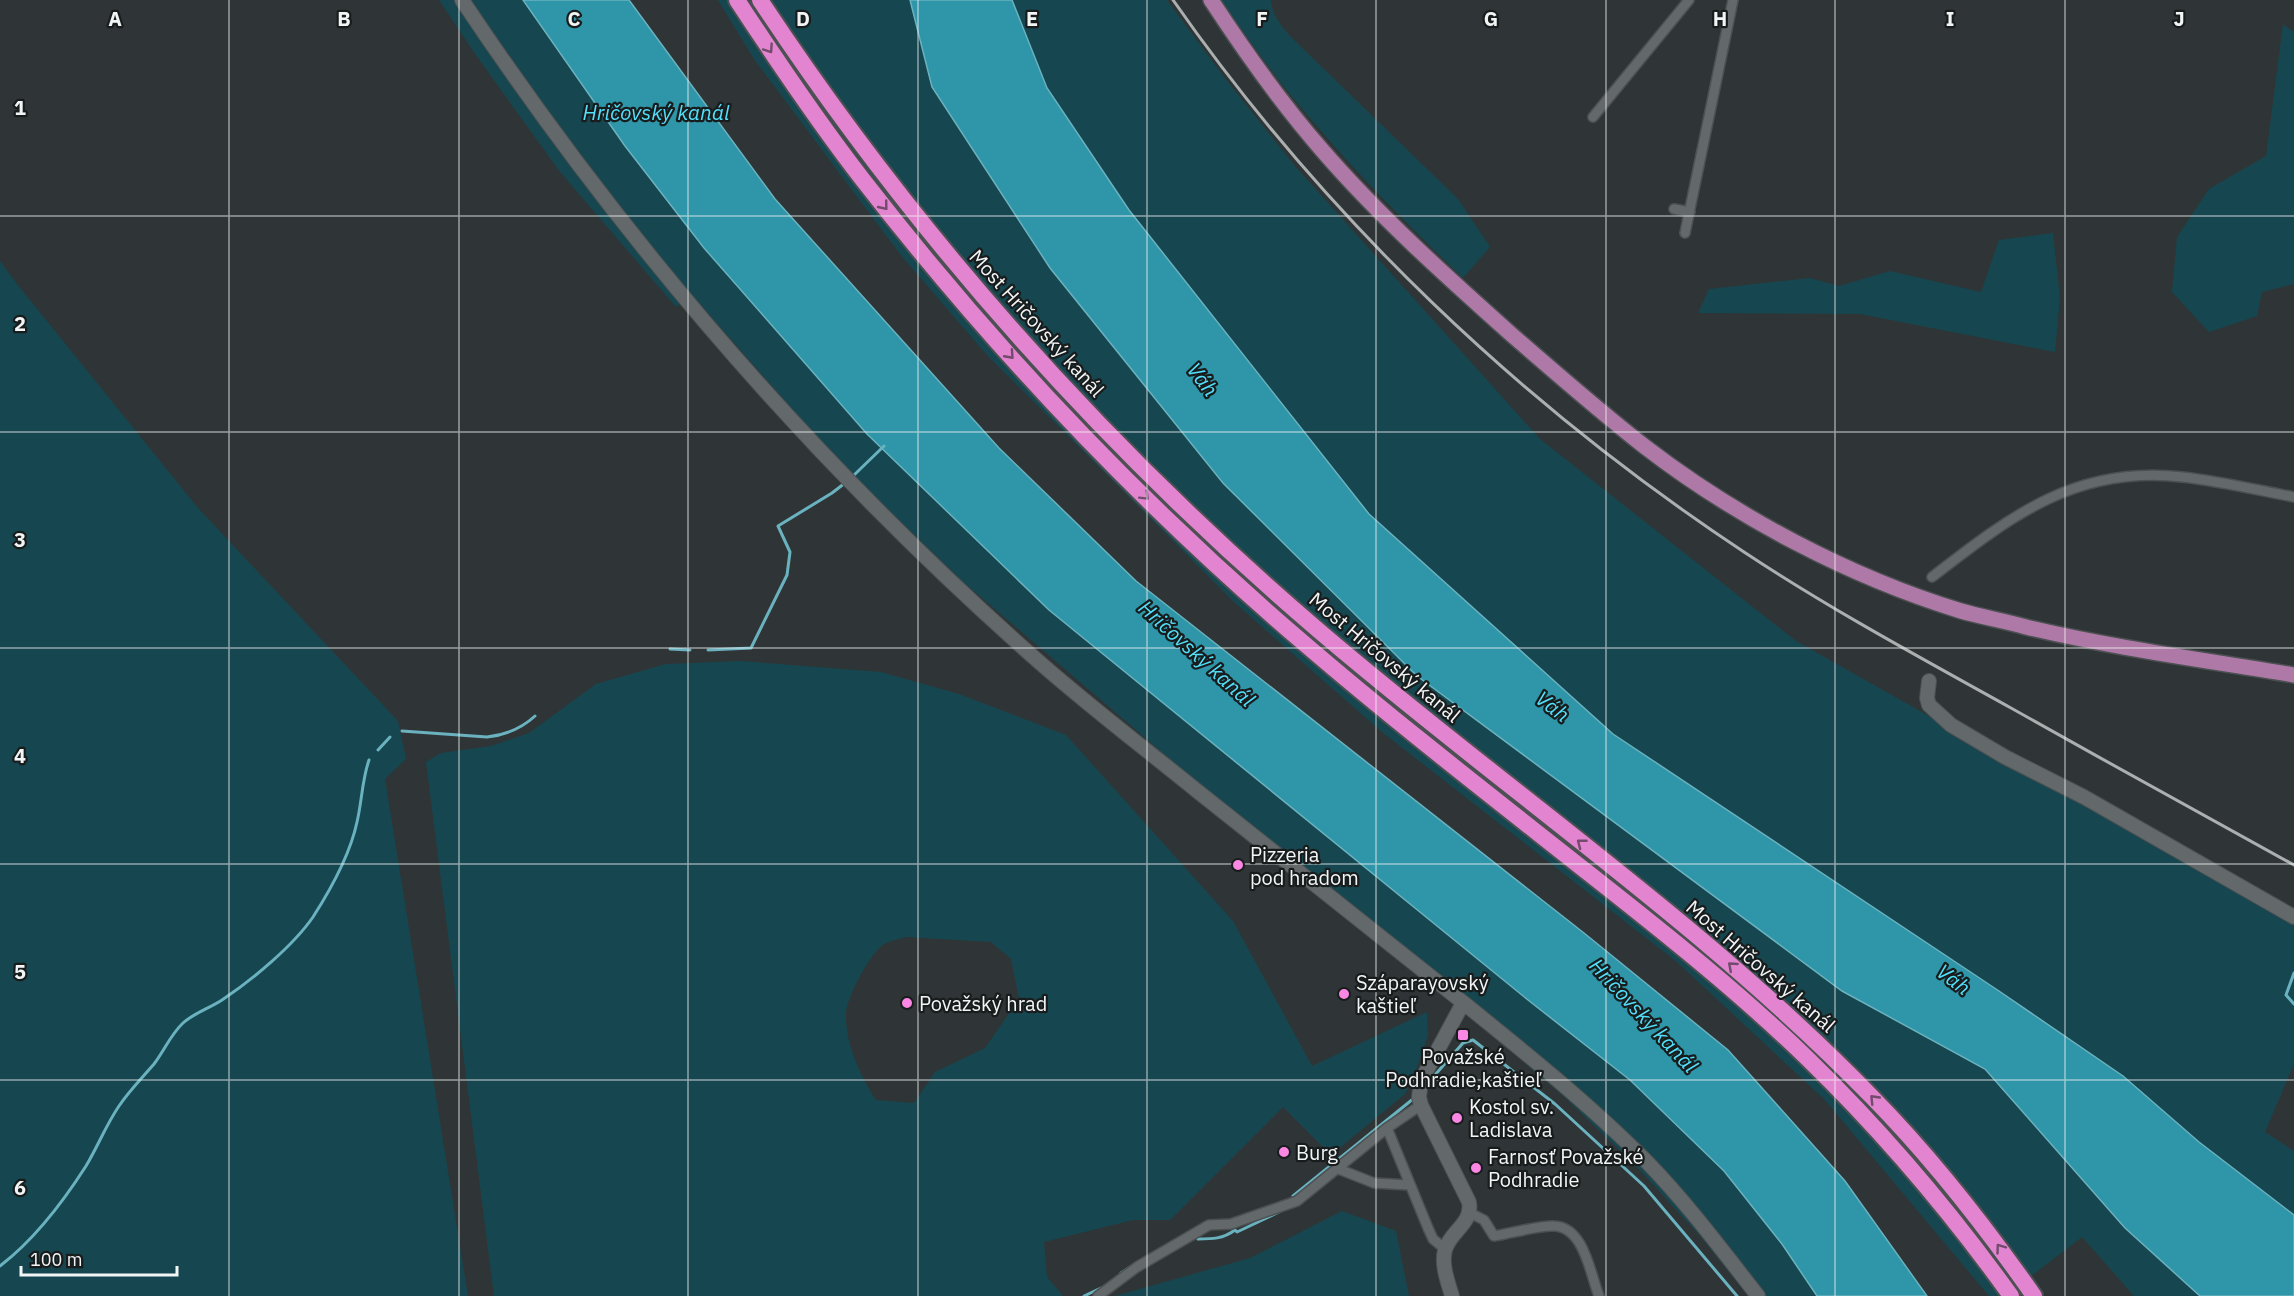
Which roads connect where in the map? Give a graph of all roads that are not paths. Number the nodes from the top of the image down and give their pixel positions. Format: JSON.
{"nodes":[{"id":1,"x":462,"y":0,"type":"edge"},
{"id":2,"x":737,"y":0,"type":"edge"},
{"id":3,"x":760,"y":0,"type":"edge"},
{"id":4,"x":1211,"y":0,"type":"edge"},
{"id":5,"x":1689,"y":0,"type":"edge"},
{"id":6,"x":1733,"y":0,"type":"edge"},
{"id":7,"x":1599,"y":115,"type":"dead end"},
{"id":8,"x":1674,"y":209,"type":"dead end"},
{"id":9,"x":1690,"y":212,"type":"junction"},
{"id":10,"x":1685,"y":233,"type":"dead end"},
{"id":11,"x":2294,"y":497,"type":"edge"},
{"id":12,"x":1932,"y":577,"type":"dead end"},
{"id":13,"x":2294,"y":675,"type":"edge"},
{"id":14,"x":1929,"y":681,"type":"dead end"},
{"id":15,"x":2294,"y":917,"type":"edge"},
{"id":16,"x":1463,"y":1003,"type":"junction"},
{"id":17,"x":1420,"y":1105,"type":"junction"},
{"id":18,"x":1387,"y":1128,"type":"junction"},
{"id":19,"x":1340,"y":1169,"type":"junction"},
{"id":20,"x":1409,"y":1185,"type":"junction"},
{"id":21,"x":1470,"y":1213,"type":"junction"},
{"id":22,"x":1445,"y":1249,"type":"junction"},
{"id":23,"x":1098,"y":1296,"type":"edge"},
{"id":24,"x":1452,"y":1296,"type":"edge"},
{"id":25,"x":1599,"y":1296,"type":"edge"},
{"id":26,"x":1758,"y":1296,"type":"edge"},
{"id":27,"x":2011,"y":1296,"type":"edge"},
{"id":28,"x":2034,"y":1296,"type":"edge"}],
"edges":[{"from":1,"to":16,"type":"main road"},
{"from":2,"to":27,"type":"highway","name":"Most Hričovský kanál","one_way":true},
{"from":28,"to":3,"type":"highway","name":"Most Hričovský kanál","one_way":true},
{"from":4,"to":13,"type":"main road"},
{"from":5,"to":7,"type":"street"},
{"from":6,"to":9,"type":"street"},
{"from":8,"to":9,"type":"street"},
{"from":9,"to":10,"type":"street"},
{"from":11,"to":12,"type":"street"},
{"from":14,"to":15,"type":"main road"},
{"from":16,"to":17,"type":"main road"},
{"from":16,"to":26,"type":"main road"},
{"from":17,"to":18,"type":"street"},
{"from":17,"to":21,"type":"main road"},
{"from":18,"to":19,"type":"street"},
{"from":18,"to":20,"type":"street"},
{"from":19,"to":20,"type":"street"},
{"from":19,"to":23,"type":"street"},
{"from":20,"to":22,"type":"street"},
{"from":21,"to":22,"type":"main road"},
{"from":21,"to":25,"type":"street"},
{"from":22,"to":24,"type":"main road"}]}
